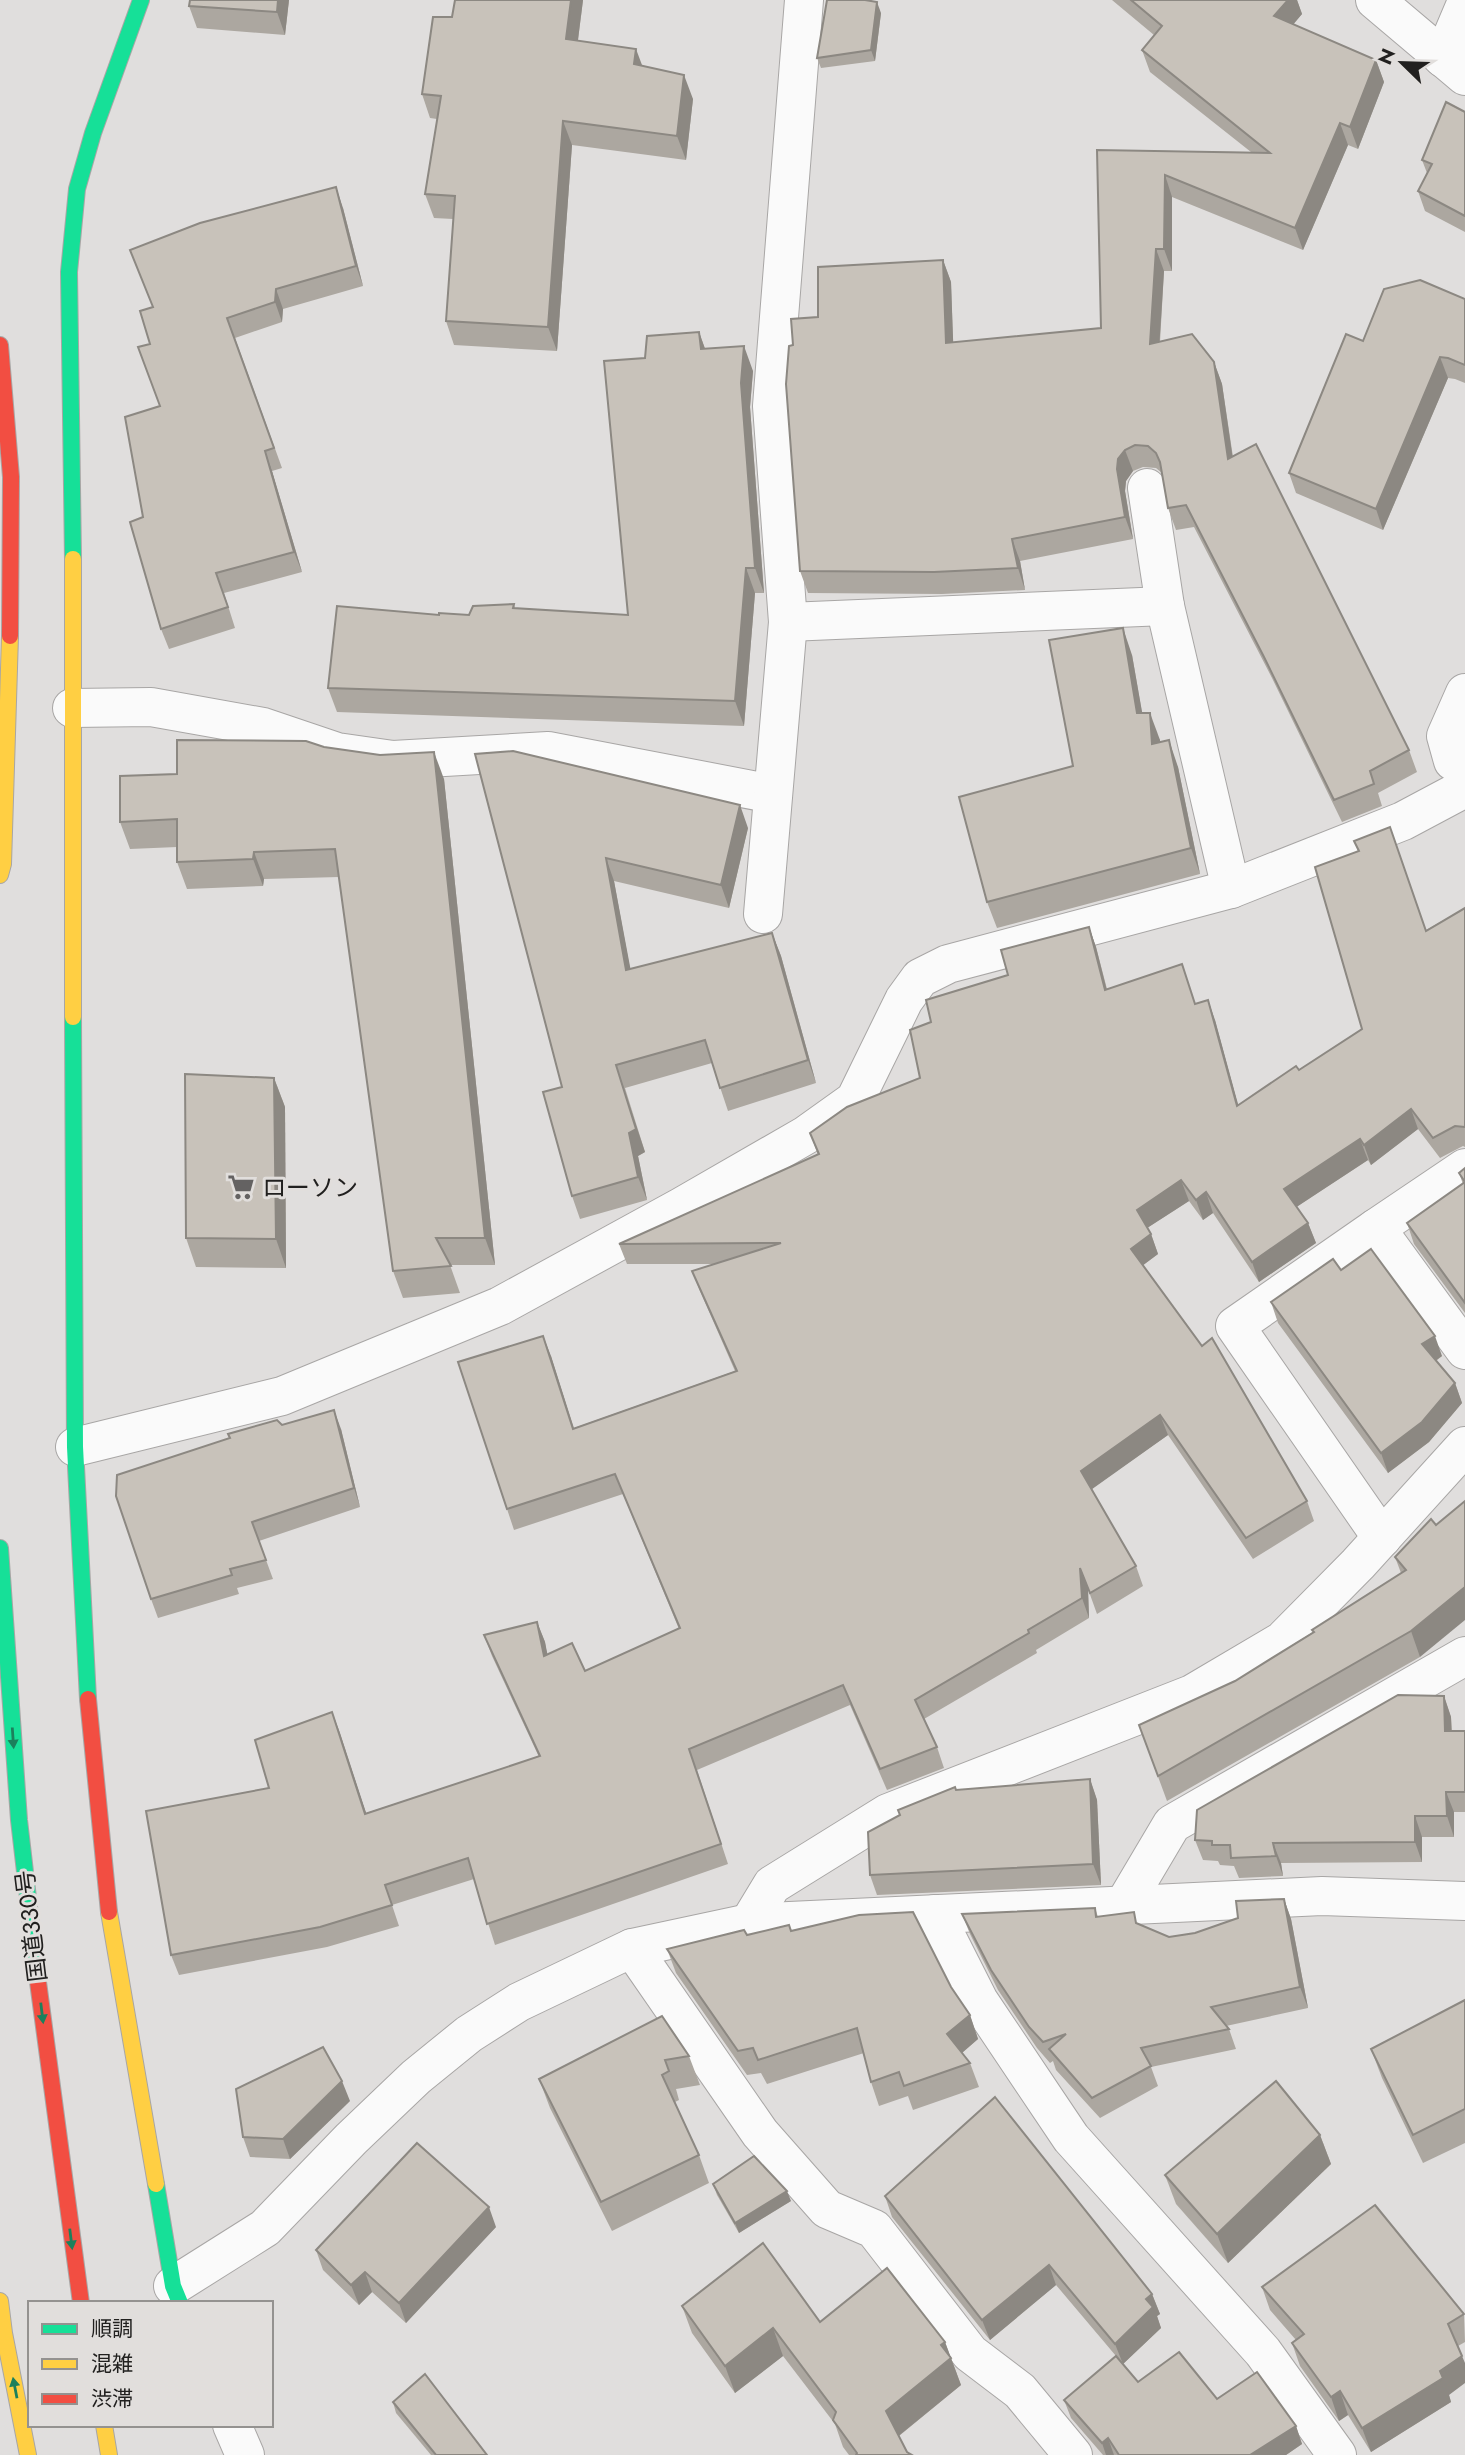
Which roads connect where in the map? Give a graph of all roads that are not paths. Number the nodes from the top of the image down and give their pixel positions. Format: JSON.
{"nodes":[{"id":1,"x":141,"y":0,"type":"edge"},
{"id":2,"x":804,"y":0,"type":"edge"},
{"id":3,"x":1375,"y":0,"type":"edge"},
{"id":4,"x":1465,"y":6,"type":"edge"},
{"id":5,"x":1454,"y":67,"type":"edge"},
{"id":6,"x":0,"y":345,"type":"edge"},
{"id":7,"x":1147,"y":488,"type":"dead end"},
{"id":8,"x":1165,"y":606,"type":"junction"},
{"id":9,"x":788,"y":622,"type":"junction"},
{"id":10,"x":1465,"y":692,"type":"edge"},
{"id":11,"x":72,"y":708,"type":"junction"},
{"id":12,"x":1465,"y":769,"type":"edge"},
{"id":13,"x":1465,"y":788,"type":"edge"},
{"id":14,"x":773,"y":794,"type":"junction"},
{"id":15,"x":0,"y":875,"type":"edge"},
{"id":16,"x":1231,"y":889,"type":"junction"},
{"id":17,"x":762,"y":914,"type":"dead end"},
{"id":18,"x":1465,"y":1168,"type":"edge"},
{"id":19,"x":1376,"y":1228,"type":"junction"},
{"id":20,"x":1465,"y":1350,"type":"edge"},
{"id":21,"x":1465,"y":1446,"type":"edge"},
{"id":22,"x":75,"y":1447,"type":"junction"},
{"id":23,"x":1382,"y":1538,"type":"junction"},
{"id":24,"x":0,"y":1548,"type":"edge"},
{"id":25,"x":1465,"y":1656,"type":"edge"},
{"id":26,"x":1465,"y":1902,"type":"edge"},
{"id":27,"x":1124,"y":1905,"type":"junction"},
{"id":28,"x":935,"y":1914,"type":"junction"},
{"id":29,"x":748,"y":1923,"type":"junction"},
{"id":30,"x":632,"y":1948,"type":"junction"},
{"id":31,"x":177,"y":2294,"type":"edge"},
{"id":32,"x":0,"y":2301,"type":"edge"},
{"id":33,"x":81,"y":2301,"type":"edge"},
{"id":34,"x":104,"y":2427,"type":"edge"},
{"id":35,"x":233,"y":2427,"type":"edge"},
{"id":36,"x":28,"y":2455,"type":"edge"},
{"id":37,"x":110,"y":2455,"type":"edge"},
{"id":38,"x":245,"y":2455,"type":"edge"},
{"id":39,"x":1073,"y":2455,"type":"edge"},
{"id":40,"x":1337,"y":2455,"type":"edge"}],
"edges":[{"from":1,"to":11,"type":"main road"},
{"from":2,"to":9,"type":"street"},
{"from":3,"to":5,"type":"street"},
{"from":4,"to":5,"type":"street"},
{"from":6,"to":15,"type":"main road"},
{"from":7,"to":8,"type":"street"},
{"from":8,"to":9,"type":"street"},
{"from":8,"to":16,"type":"street"},
{"from":9,"to":14,"type":"street"},
{"from":10,"to":12,"type":"street"},
{"from":11,"to":14,"type":"street"},
{"from":11,"to":22,"type":"main road"},
{"from":13,"to":16,"type":"street"},
{"from":14,"to":17,"type":"street"},
{"from":16,"to":22,"type":"street"},
{"from":18,"to":19,"type":"street"},
{"from":19,"to":20,"type":"street"},
{"from":19,"to":23,"type":"street"},
{"from":21,"to":23,"type":"street"},
{"from":22,"to":31,"type":"main road"},
{"from":23,"to":29,"type":"street"},
{"from":24,"to":33,"type":"main road","name":"国道330号","one_way":true},
{"from":25,"to":27,"type":"street"},
{"from":26,"to":27,"type":"street"},
{"from":27,"to":28,"type":"street"},
{"from":28,"to":29,"type":"street"},
{"from":28,"to":40,"type":"street"},
{"from":29,"to":30,"type":"street"},
{"from":30,"to":31,"type":"street"},
{"from":30,"to":39,"type":"street"},
{"from":36,"to":32,"type":"main road","one_way":true},
{"from":34,"to":37,"type":"main road"},
{"from":35,"to":38,"type":"street"}]}
